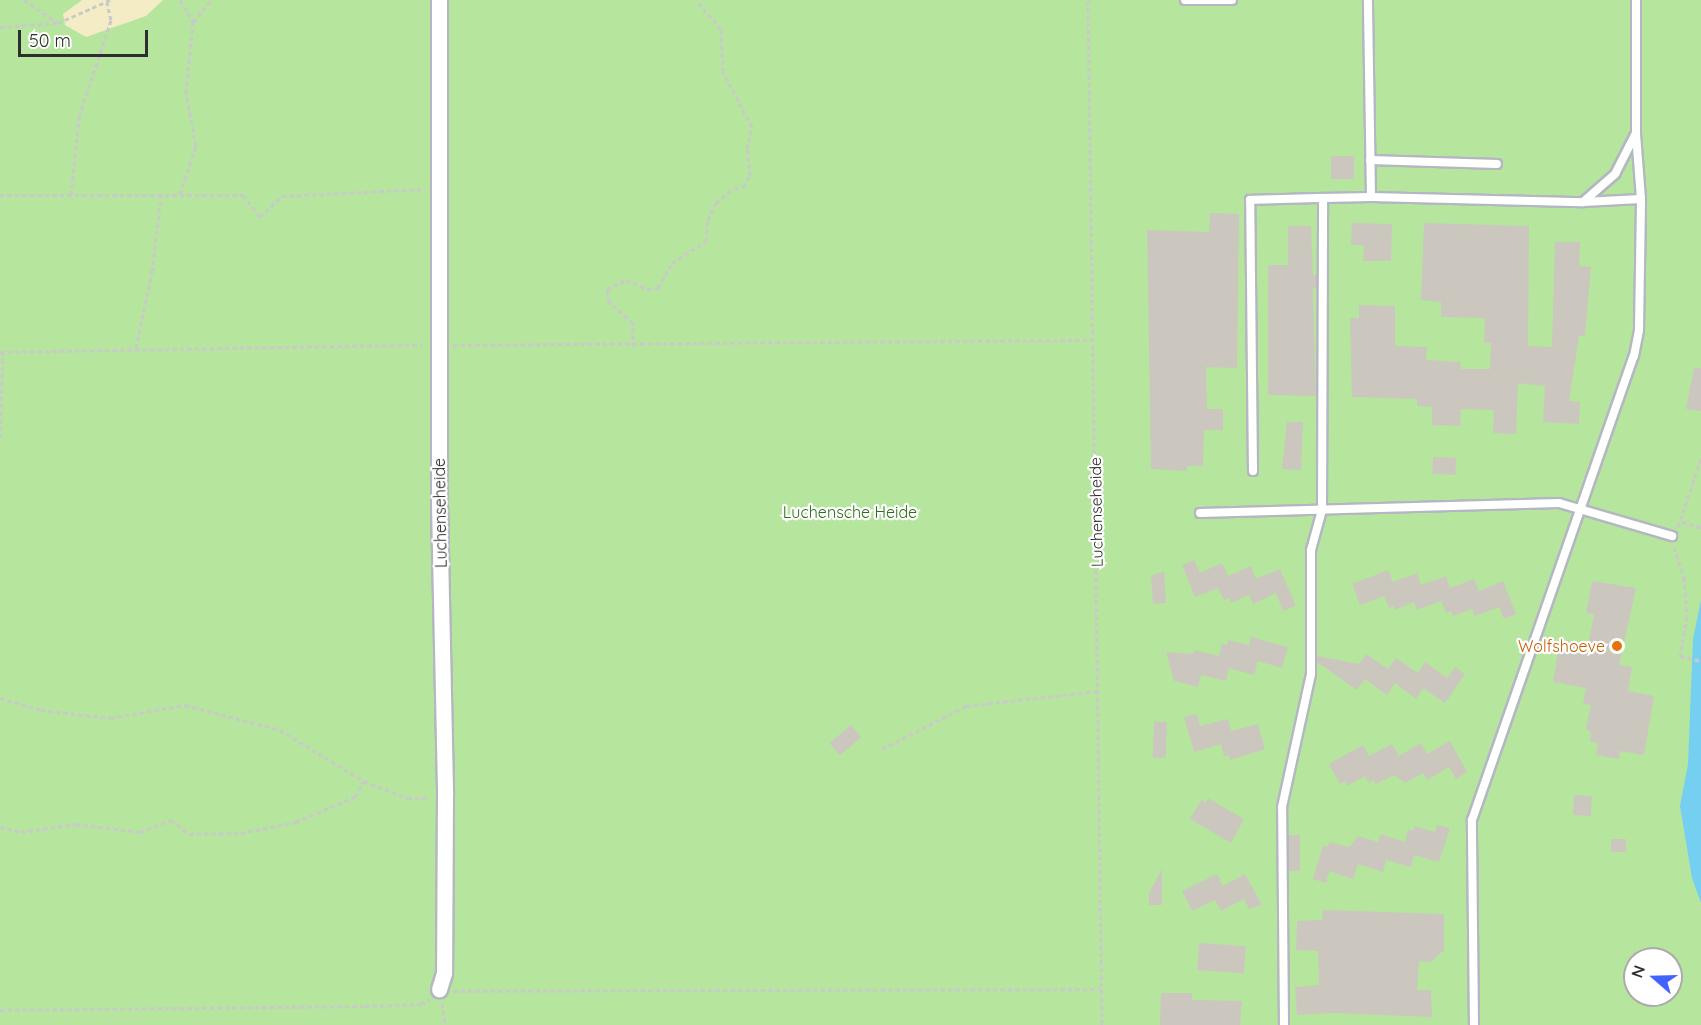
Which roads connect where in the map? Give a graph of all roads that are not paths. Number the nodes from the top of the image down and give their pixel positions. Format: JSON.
{"nodes":[{"id":1,"x":439,"y":0,"type":"edge"},
{"id":2,"x":1185,"y":0,"type":"edge"},
{"id":3,"x":1232,"y":0,"type":"edge"},
{"id":4,"x":1368,"y":0,"type":"edge"},
{"id":5,"x":1636,"y":0,"type":"edge"},
{"id":6,"x":1636,"y":134,"type":"junction"},
{"id":7,"x":1370,"y":160,"type":"junction"},
{"id":8,"x":1497,"y":164,"type":"dead end"},
{"id":9,"x":1371,"y":197,"type":"junction"},
{"id":10,"x":1323,"y":198,"type":"junction"},
{"id":11,"x":1641,"y":199,"type":"junction"},
{"id":12,"x":1583,"y":202,"type":"junction"},
{"id":13,"x":1253,"y":471,"type":"dead end"},
{"id":14,"x":1581,"y":508,"type":"junction"},
{"id":15,"x":1322,"y":510,"type":"junction"},
{"id":16,"x":1200,"y":513,"type":"dead end"},
{"id":17,"x":1672,"y":536,"type":"road end"},
{"id":18,"x":439,"y":989,"type":"road end"},
{"id":19,"x":1284,"y":1025,"type":"edge"},
{"id":20,"x":1474,"y":1025,"type":"edge"}],
"edges":[{"from":1,"to":18,"type":"street","name":"Luchenseheide"},
{"from":2,"to":3,"type":"lane"},
{"from":4,"to":7,"type":"lane"},
{"from":5,"to":6,"type":"lane"},
{"from":6,"to":11,"type":"lane"},
{"from":6,"to":12,"type":"lane"},
{"from":7,"to":8,"type":"lane"},
{"from":7,"to":9,"type":"lane"},
{"from":9,"to":10,"type":"lane"},
{"from":9,"to":12,"type":"lane"},
{"from":10,"to":13,"type":"lane"},
{"from":10,"to":15,"type":"lane"},
{"from":11,"to":12,"type":"lane"},
{"from":11,"to":14,"type":"lane"},
{"from":14,"to":15,"type":"lane"},
{"from":14,"to":17,"type":"lane"},
{"from":14,"to":20,"type":"lane"},
{"from":15,"to":16,"type":"lane"},
{"from":15,"to":19,"type":"lane"}]}
